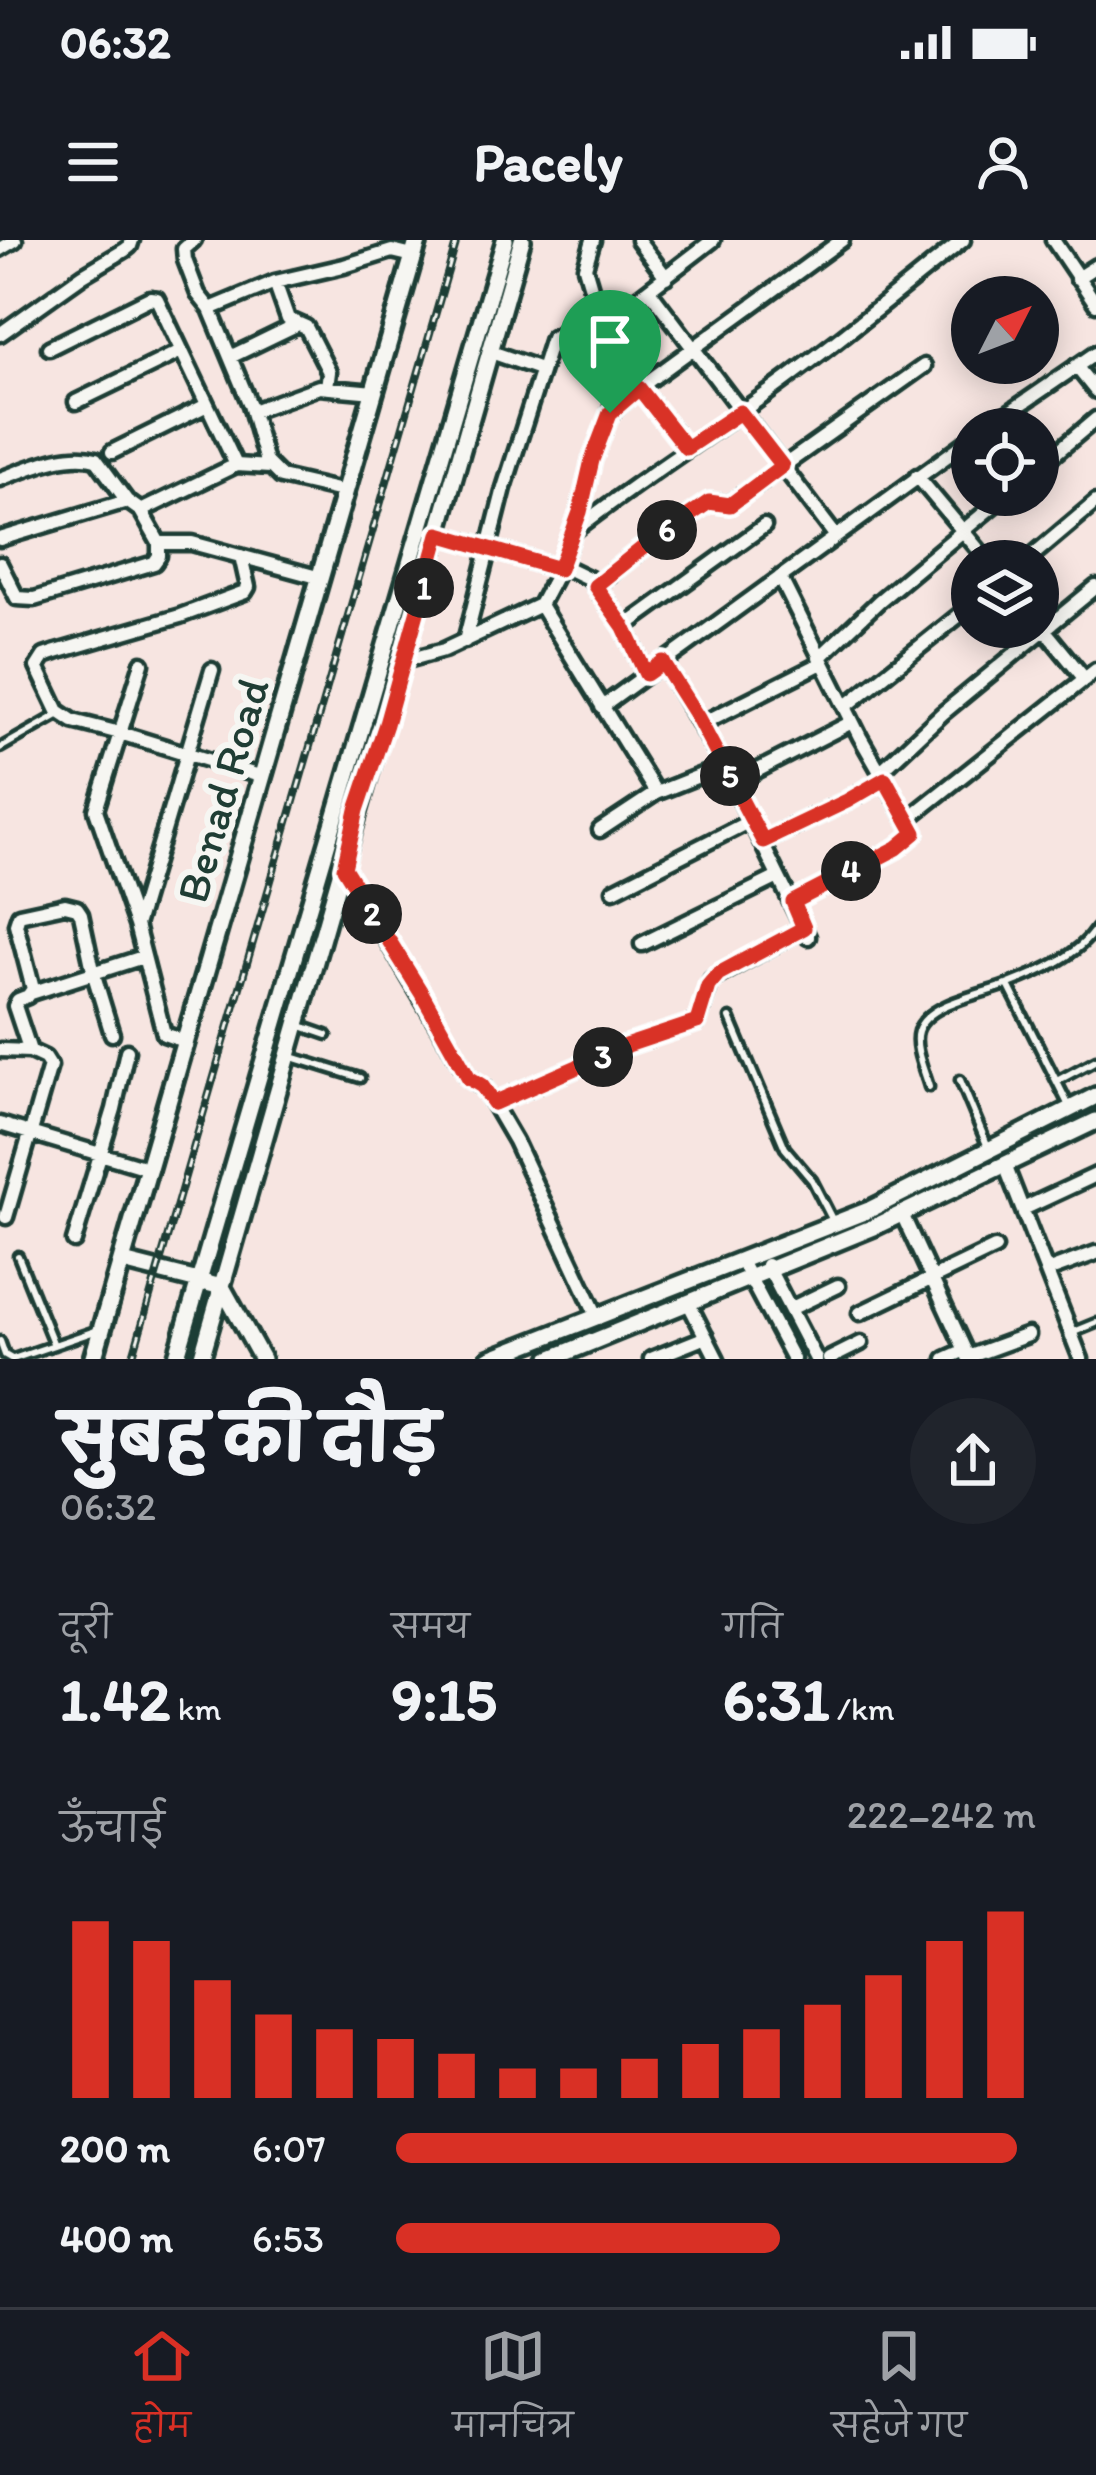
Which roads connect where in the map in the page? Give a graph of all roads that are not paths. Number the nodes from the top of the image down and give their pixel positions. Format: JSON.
{"nodes":[{"id":1,"x":15,"y":240,"type":"edge"},
{"id":2,"x":132,"y":240,"type":"edge"},
{"id":3,"x":194,"y":240,"type":"edge"},
{"id":4,"x":505,"y":240,"type":"edge"},
{"id":5,"x":522,"y":240,"type":"edge"},
{"id":6,"x":593,"y":240,"type":"edge"},
{"id":7,"x":638,"y":240,"type":"edge"},
{"id":8,"x":713,"y":240,"type":"edge"},
{"id":9,"x":842,"y":240,"type":"edge"},
{"id":10,"x":963,"y":240,"type":"edge"},
{"id":11,"x":1052,"y":240,"type":"edge"},
{"id":12,"x":947,"y":245,"type":"edge"},
{"id":13,"x":416,"y":248,"type":"edge"},
{"id":14,"x":0,"y":249,"type":"edge"},
{"id":15,"x":1096,"y":266,"type":"edge"},
{"id":16,"x":666,"y":277,"type":"junction"},
{"id":17,"x":1077,"y":278,"type":"junction"},
{"id":18,"x":274,"y":282,"type":"junction"},
{"id":19,"x":649,"y":290,"type":"junction"},
{"id":20,"x":1096,"y":304,"type":"edge"},
{"id":21,"x":210,"y":309,"type":"junction"},
{"id":22,"x":598,"y":316,"type":"junction"},
{"id":23,"x":296,"y":325,"type":"junction"},
{"id":24,"x":0,"y":334,"type":"edge"},
{"id":25,"x":49,"y":347,"type":"dead end"},
{"id":26,"x":694,"y":349,"type":"junction"},
{"id":27,"x":182,"y":350,"type":"junction"},
{"id":28,"x":491,"y":352,"type":"junction"},
{"id":29,"x":1096,"y":353,"type":"edge"},
{"id":30,"x":230,"y":357,"type":"junction"},
{"id":31,"x":924,"y":366,"type":"dead end"},
{"id":32,"x":1076,"y":366,"type":"junction"},
{"id":33,"x":541,"y":369,"type":"junction"},
{"id":34,"x":327,"y":387,"type":"junction"},
{"id":35,"x":639,"y":388,"type":"junction"},
{"id":36,"x":1096,"y":391,"type":"edge"},
{"id":37,"x":374,"y":392,"type":"junction"},
{"id":38,"x":76,"y":402,"type":"dead end"},
{"id":39,"x":207,"y":405,"type":"junction"},
{"id":40,"x":1015,"y":408,"type":"edge"},
{"id":41,"x":253,"y":411,"type":"junction"},
{"id":42,"x":740,"y":412,"type":"junction"},
{"id":43,"x":610,"y":413,"type":"junction"},
{"id":44,"x":1096,"y":419,"type":"edge"},
{"id":45,"x":686,"y":448,"type":"junction"},
{"id":46,"x":1059,"y":450,"type":"edge"},
{"id":47,"x":112,"y":452,"type":"dead end"},
{"id":48,"x":951,"y":453,"type":"edge"},
{"id":49,"x":236,"y":466,"type":"junction"},
{"id":50,"x":782,"y":466,"type":"junction"},
{"id":51,"x":270,"y":467,"type":"junction"},
{"id":52,"x":917,"y":476,"type":"junction"},
{"id":53,"x":0,"y":479,"type":"edge"},
{"id":54,"x":346,"y":492,"type":"junction"},
{"id":55,"x":127,"y":501,"type":"junction"},
{"id":56,"x":1096,"y":502,"type":"edge"},
{"id":57,"x":141,"y":511,"type":"junction"},
{"id":58,"x":982,"y":516,"type":"edge"},
{"id":59,"x":764,"y":526,"type":"dead end"},
{"id":60,"x":430,"y":531,"type":"junction"},
{"id":61,"x":573,"y":531,"type":"junction"},
{"id":62,"x":964,"y":531,"type":"junction"},
{"id":63,"x":835,"y":536,"type":"junction"},
{"id":64,"x":0,"y":539,"type":"edge"},
{"id":65,"x":971,"y":540,"type":"edge"},
{"id":66,"x":1051,"y":540,"type":"edge"},
{"id":67,"x":159,"y":543,"type":"junction"},
{"id":68,"x":490,"y":548,"type":"junction"},
{"id":69,"x":241,"y":556,"type":"junction"},
{"id":70,"x":0,"y":564,"type":"edge"},
{"id":71,"x":560,"y":567,"type":"junction"},
{"id":72,"x":780,"y":577,"type":"junction"},
{"id":73,"x":321,"y":578,"type":"junction"},
{"id":74,"x":595,"y":586,"type":"junction"},
{"id":75,"x":1096,"y":587,"type":"edge"},
{"id":76,"x":540,"y":605,"type":"junction"},
{"id":77,"x":1059,"y":613,"type":"edge"},
{"id":78,"x":951,"y":622,"type":"edge"},
{"id":79,"x":624,"y":627,"type":"junction"},
{"id":80,"x":465,"y":641,"type":"junction"},
{"id":81,"x":1059,"y":644,"type":"edge"},
{"id":82,"x":1016,"y":648,"type":"edge"},
{"id":83,"x":404,"y":661,"type":"junction"},
{"id":84,"x":820,"y":661,"type":"junction"},
{"id":85,"x":663,"y":662,"type":"junction"},
{"id":86,"x":142,"y":663,"type":"dead end"},
{"id":87,"x":212,"y":670,"type":"dead end"},
{"id":88,"x":646,"y":674,"type":"junction"},
{"id":89,"x":1090,"y":674,"type":"edge"},
{"id":90,"x":602,"y":707,"type":"junction"},
{"id":91,"x":845,"y":707,"type":"junction"},
{"id":92,"x":61,"y":713,"type":"junction"},
{"id":93,"x":852,"y":722,"type":"junction"},
{"id":94,"x":701,"y":724,"type":"junction"},
{"id":95,"x":120,"y":733,"type":"junction"},
{"id":96,"x":0,"y":748,"type":"edge"},
{"id":97,"x":188,"y":754,"type":"junction"},
{"id":98,"x":724,"y":766,"type":"junction"},
{"id":99,"x":882,"y":776,"type":"junction"},
{"id":100,"x":263,"y":777,"type":"junction"},
{"id":101,"x":733,"y":783,"type":"junction"},
{"id":102,"x":656,"y":793,"type":"junction"},
{"id":103,"x":908,"y":819,"type":"junction"},
{"id":104,"x":752,"y":820,"type":"junction"},
{"id":105,"x":600,"y":830,"type":"dead end"},
{"id":106,"x":763,"y":841,"type":"junction"},
{"id":107,"x":344,"y":868,"type":"junction"},
{"id":108,"x":778,"y":877,"type":"junction"},
{"id":109,"x":614,"y":890,"type":"dead end"},
{"id":110,"x":793,"y":902,"type":"junction"},
{"id":111,"x":136,"y":925,"type":"junction"},
{"id":112,"x":1096,"y":928,"type":"edge"},
{"id":113,"x":642,"y":944,"type":"dead end"},
{"id":114,"x":143,"y":957,"type":"junction"},
{"id":115,"x":94,"y":975,"type":"junction"},
{"id":116,"x":1008,"y":986,"type":"junction"},
{"id":117,"x":31,"y":994,"type":"junction"},
{"id":118,"x":730,"y":1018,"type":"dead end"},
{"id":119,"x":298,"y":1025,"type":"junction"},
{"id":120,"x":112,"y":1034,"type":"dead end"},
{"id":121,"x":327,"y":1035,"type":"dead end"},
{"id":122,"x":187,"y":1042,"type":"junction"},
{"id":123,"x":0,"y":1050,"type":"edge"},
{"id":124,"x":30,"y":1051,"type":"junction"},
{"id":125,"x":127,"y":1052,"type":"dead end"},
{"id":126,"x":289,"y":1056,"type":"junction"},
{"id":127,"x":1096,"y":1060,"type":"edge"},
{"id":128,"x":360,"y":1078,"type":"dead end"},
{"id":129,"x":960,"y":1080,"type":"dead end"},
{"id":130,"x":1056,"y":1081,"type":"junction"},
{"id":131,"x":929,"y":1087,"type":"dead end"},
{"id":132,"x":1096,"y":1096,"type":"edge"},
{"id":133,"x":494,"y":1103,"type":"junction"},
{"id":134,"x":1070,"y":1109,"type":"junction"},
{"id":135,"x":1096,"y":1121,"type":"edge"},
{"id":136,"x":0,"y":1124,"type":"edge"},
{"id":137,"x":32,"y":1134,"type":"junction"},
{"id":138,"x":990,"y":1150,"type":"junction"},
{"id":139,"x":100,"y":1154,"type":"junction"},
{"id":140,"x":1005,"y":1165,"type":"junction"},
{"id":141,"x":150,"y":1169,"type":"junction"},
{"id":142,"x":1096,"y":1175,"type":"edge"},
{"id":143,"x":1023,"y":1209,"type":"junction"},
{"id":144,"x":890,"y":1214,"type":"junction"},
{"id":145,"x":6,"y":1217,"type":"dead end"},
{"id":146,"x":835,"y":1224,"type":"junction"},
{"id":147,"x":74,"y":1241,"type":"dead end"},
{"id":148,"x":995,"y":1248,"type":"dead end"},
{"id":149,"x":1096,"y":1253,"type":"edge"},
{"id":150,"x":18,"y":1256,"type":"dead end"},
{"id":151,"x":765,"y":1261,"type":"junction"},
{"id":152,"x":123,"y":1262,"type":"junction"},
{"id":153,"x":746,"y":1269,"type":"junction"},
{"id":154,"x":1047,"y":1271,"type":"junction"},
{"id":155,"x":932,"y":1279,"type":"junction"},
{"id":156,"x":199,"y":1281,"type":"junction"},
{"id":157,"x":838,"y":1286,"type":"dead end"},
{"id":158,"x":222,"y":1287,"type":"junction"},
{"id":159,"x":688,"y":1302,"type":"junction"},
{"id":160,"x":790,"y":1309,"type":"junction"},
{"id":161,"x":860,"y":1312,"type":"dead end"},
{"id":162,"x":598,"y":1318,"type":"junction"},
{"id":163,"x":1096,"y":1323,"type":"edge"},
{"id":164,"x":102,"y":1329,"type":"junction"},
{"id":165,"x":1070,"y":1334,"type":"junction"},
{"id":166,"x":1028,"y":1335,"type":"dead end"},
{"id":167,"x":706,"y":1337,"type":"junction"},
{"id":168,"x":0,"y":1341,"type":"edge"},
{"id":169,"x":861,"y":1342,"type":"dead end"},
{"id":170,"x":54,"y":1345,"type":"junction"},
{"id":171,"x":967,"y":1355,"type":"edge"},
{"id":172,"x":12,"y":1359,"type":"edge"},
{"id":173,"x":93,"y":1359,"type":"edge"},
{"id":174,"x":176,"y":1359,"type":"edge"},
{"id":175,"x":201,"y":1359,"type":"edge"},
{"id":176,"x":262,"y":1359,"type":"edge"},
{"id":177,"x":490,"y":1359,"type":"edge"},
{"id":178,"x":550,"y":1359,"type":"edge"},
{"id":179,"x":652,"y":1359,"type":"edge"},
{"id":180,"x":716,"y":1359,"type":"edge"},
{"id":181,"x":793,"y":1359,"type":"edge"},
{"id":182,"x":816,"y":1359,"type":"edge"},
{"id":183,"x":830,"y":1359,"type":"edge"},
{"id":184,"x":945,"y":1359,"type":"edge"},
{"id":185,"x":1082,"y":1359,"type":"edge"}],
"edges":[{"from":1,"to":14,"type":"street"},
{"from":2,"to":24,"type":"street"},
{"from":3,"to":21,"type":"street"},
{"from":4,"to":60,"type":"street"},
{"from":5,"to":28,"type":"street"},
{"from":6,"to":22,"type":"street"},
{"from":7,"to":16,"type":"street"},
{"from":8,"to":16,"type":"street"},
{"from":9,"to":26,"type":"street"},
{"from":10,"to":12,"type":"street"},
{"from":11,"to":17,"type":"street"},
{"from":12,"to":42,"type":"street"},
{"from":13,"to":18,"type":"street"},
{"from":13,"to":37,"type":"main road","name":"Benad Road"},
{"from":15,"to":17,"type":"street"},
{"from":16,"to":19,"type":"street"},
{"from":17,"to":20,"type":"street"},
{"from":18,"to":21,"type":"street"},
{"from":18,"to":23,"type":"street"},
{"from":19,"to":22,"type":"street"},
{"from":19,"to":26,"type":"street"},
{"from":21,"to":30,"type":"street"},
{"from":22,"to":33,"type":"street"},
{"from":22,"to":43,"type":"street"},
{"from":23,"to":30,"type":"street"},
{"from":23,"to":34,"type":"street"},
{"from":25,"to":27,"type":"street"},
{"from":26,"to":35,"type":"street"},
{"from":26,"to":42,"type":"street"},
{"from":27,"to":38,"type":"street"},
{"from":27,"to":39,"type":"street"},
{"from":28,"to":33,"type":"street"},
{"from":28,"to":60,"type":"street"},
{"from":29,"to":32,"type":"street"},
{"from":30,"to":41,"type":"street"},
{"from":31,"to":50,"type":"street"},
{"from":32,"to":36,"type":"street"},
{"from":32,"to":40,"type":"street"},
{"from":33,"to":68,"type":"street"},
{"from":34,"to":37,"type":"street"},
{"from":34,"to":41,"type":"street"},
{"from":35,"to":43,"type":"street"},
{"from":35,"to":45,"type":"street"},
{"from":37,"to":54,"type":"main road","name":"Benad Road"},
{"from":39,"to":47,"type":"street"},
{"from":39,"to":49,"type":"street"},
{"from":41,"to":51,"type":"street"},
{"from":42,"to":45,"type":"street"},
{"from":42,"to":50,"type":"street"},
{"from":43,"to":61,"type":"street"},
{"from":44,"to":46,"type":"street"},
{"from":45,"to":61,"type":"street"},
{"from":48,"to":52,"type":"street"},
{"from":49,"to":51,"type":"street"},
{"from":49,"to":57,"type":"street"},
{"from":50,"to":63,"type":"street"},
{"from":50,"to":74,"type":"street"},
{"from":51,"to":54,"type":"street"},
{"from":52,"to":62,"type":"street"},
{"from":52,"to":63,"type":"street"},
{"from":53,"to":55,"type":"street"},
{"from":54,"to":73,"type":"main road","name":"Benad Road"},
{"from":55,"to":57,"type":"street"},
{"from":55,"to":64,"type":"street"},
{"from":56,"to":66,"type":"street"},
{"from":57,"to":67,"type":"street"},
{"from":58,"to":62,"type":"street"},
{"from":59,"to":79,"type":"street"},
{"from":60,"to":68,"type":"street"},
{"from":60,"to":83,"type":"street"},
{"from":60,"to":156,"type":"street"},
{"from":61,"to":71,"type":"street"},
{"from":62,"to":65,"type":"street"},
{"from":62,"to":84,"type":"street"},
{"from":63,"to":72,"type":"street"},
{"from":67,"to":69,"type":"street"},
{"from":67,"to":70,"type":"street"},
{"from":68,"to":71,"type":"street"},
{"from":68,"to":80,"type":"street"},
{"from":69,"to":73,"type":"street"},
{"from":69,"to":92,"type":"street"},
{"from":71,"to":74,"type":"street"},
{"from":71,"to":76,"type":"street"},
{"from":72,"to":84,"type":"street"},
{"from":72,"to":85,"type":"street"},
{"from":73,"to":100,"type":"main road","name":"Benad Road"},
{"from":74,"to":79,"type":"street"},
{"from":75,"to":77,"type":"street"},
{"from":76,"to":80,"type":"street"},
{"from":76,"to":90,"type":"street"},
{"from":78,"to":91,"type":"street"},
{"from":79,"to":88,"type":"street"},
{"from":80,"to":83,"type":"street"},
{"from":81,"to":89,"type":"street"},
{"from":82,"to":99,"type":"street"},
{"from":83,"to":107,"type":"street"},
{"from":84,"to":91,"type":"street"},
{"from":84,"to":94,"type":"street"},
{"from":85,"to":88,"type":"street"},
{"from":85,"to":94,"type":"street"},
{"from":86,"to":95,"type":"street"},
{"from":87,"to":97,"type":"street"},
{"from":88,"to":90,"type":"street"},
{"from":89,"to":103,"type":"street"},
{"from":90,"to":102,"type":"street"},
{"from":91,"to":93,"type":"street"},
{"from":92,"to":95,"type":"street"},
{"from":92,"to":96,"type":"lane"},
{"from":93,"to":99,"type":"street"},
{"from":93,"to":101,"type":"street"},
{"from":94,"to":98,"type":"street"},
{"from":95,"to":97,"type":"street"},
{"from":95,"to":111,"type":"street"},
{"from":97,"to":100,"type":"street"},
{"from":97,"to":111,"type":"street"},
{"from":98,"to":101,"type":"street"},
{"from":98,"to":102,"type":"street"},
{"from":99,"to":103,"type":"street"},
{"from":99,"to":106,"type":"street"},
{"from":100,"to":122,"type":"main road","name":"Benad Road"},
{"from":101,"to":104,"type":"street"},
{"from":102,"to":105,"type":"street"},
{"from":103,"to":110,"type":"street"},
{"from":104,"to":106,"type":"street"},
{"from":104,"to":109,"type":"street"},
{"from":106,"to":108,"type":"street"},
{"from":107,"to":119,"type":"street"},
{"from":107,"to":133,"type":"street"},
{"from":108,"to":110,"type":"street"},
{"from":108,"to":113,"type":"street"},
{"from":110,"to":133,"type":"street"},
{"from":111,"to":114,"type":"street"},
{"from":112,"to":116,"type":"lane"},
{"from":114,"to":115,"type":"street"},
{"from":114,"to":122,"type":"street"},
{"from":115,"to":117,"type":"street"},
{"from":115,"to":117,"type":"street"},
{"from":115,"to":120,"type":"street"},
{"from":116,"to":130,"type":"lane"},
{"from":116,"to":131,"type":"lane"},
{"from":117,"to":124,"type":"street"},
{"from":118,"to":146,"type":"lane"},
{"from":119,"to":121,"type":"lane"},
{"from":119,"to":126,"type":"street"},
{"from":122,"to":141,"type":"main road","name":"Benad Road"},
{"from":123,"to":124,"type":"street"},
{"from":124,"to":137,"type":"street"},
{"from":125,"to":139,"type":"street"},
{"from":126,"to":128,"type":"lane"},
{"from":126,"to":158,"type":"street"},
{"from":127,"to":130,"type":"lane"},
{"from":129,"to":138,"type":"lane"},
{"from":130,"to":134,"type":"lane"},
{"from":132,"to":134,"type":"street"},
{"from":133,"to":162,"type":"street"},
{"from":134,"to":138,"type":"street"},
{"from":135,"to":140,"type":"street"},
{"from":136,"to":137,"type":"street"},
{"from":137,"to":139,"type":"street"},
{"from":137,"to":145,"type":"street"},
{"from":138,"to":144,"type":"street"},
{"from":139,"to":141,"type":"street"},
{"from":139,"to":147,"type":"street"},
{"from":140,"to":143,"type":"street"},
{"from":140,"to":144,"type":"street"},
{"from":141,"to":152,"type":"main road","name":"Benad Road"},
{"from":142,"to":143,"type":"street"},
{"from":143,"to":154,"type":"street"},
{"from":144,"to":146,"type":"street"},
{"from":144,"to":151,"type":"street"},
{"from":144,"to":155,"type":"street"},
{"from":146,"to":151,"type":"street"},
{"from":148,"to":155,"type":"street"},
{"from":149,"to":154,"type":"street"},
{"from":150,"to":170,"type":"lane"},
{"from":151,"to":153,"type":"street"},
{"from":151,"to":160,"type":"street"},
{"from":152,"to":156,"type":"street"},
{"from":152,"to":164,"type":"main road","name":"Benad Road"},
{"from":153,"to":159,"type":"street"},
{"from":153,"to":162,"type":"street"},
{"from":153,"to":181,"type":"street"},
{"from":154,"to":165,"type":"street"},
{"from":155,"to":161,"type":"street"},
{"from":155,"to":171,"type":"street"},
{"from":156,"to":158,"type":"street"},
{"from":156,"to":174,"type":"street"},
{"from":157,"to":160,"type":"street"},
{"from":158,"to":175,"type":"street"},
{"from":158,"to":176,"type":"street"},
{"from":159,"to":167,"type":"street"},
{"from":159,"to":178,"type":"street"},
{"from":160,"to":182,"type":"street"},
{"from":162,"to":177,"type":"street"},
{"from":163,"to":165,"type":"lane"},
{"from":164,"to":170,"type":"lane"},
{"from":164,"to":173,"type":"main road","name":"Benad Road"},
{"from":165,"to":185,"type":"street"},
{"from":166,"to":171,"type":"street"},
{"from":167,"to":179,"type":"street"},
{"from":167,"to":180,"type":"street"},
{"from":168,"to":172,"type":"lane"},
{"from":169,"to":183,"type":"street"},
{"from":170,"to":172,"type":"lane"},
{"from":171,"to":184,"type":"street"}]}
